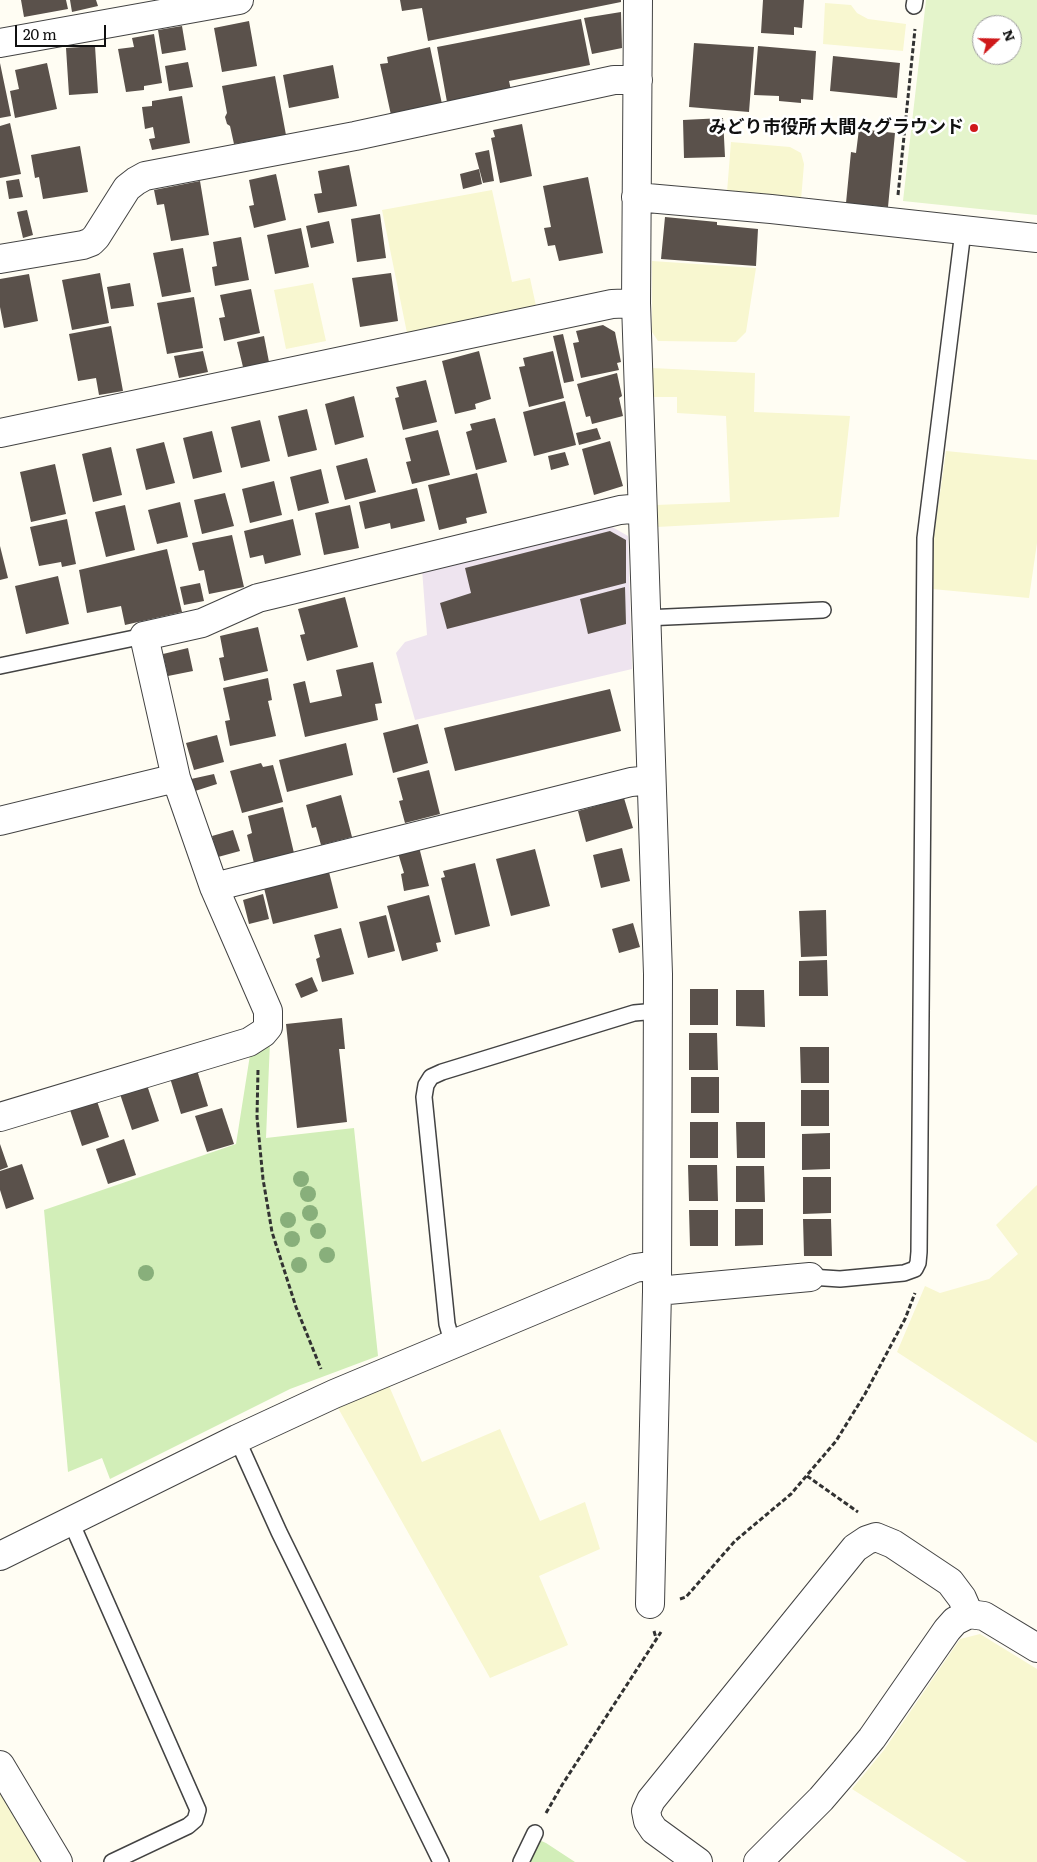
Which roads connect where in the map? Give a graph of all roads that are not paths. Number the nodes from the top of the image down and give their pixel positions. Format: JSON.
{"nodes":[{"id":1,"x":239,"y":0,"type":"edge"},
{"id":2,"x":638,"y":0,"type":"edge"},
{"id":3,"x":0,"y":43,"type":"edge"},
{"id":4,"x":638,"y":80,"type":"junction"},
{"id":5,"x":636,"y":197,"type":"junction"},
{"id":6,"x":963,"y":231,"type":"junction"},
{"id":7,"x":1037,"y":238,"type":"edge"},
{"id":8,"x":0,"y":259,"type":"edge"},
{"id":9,"x":636,"y":303,"type":"junction"},
{"id":10,"x":0,"y":433,"type":"edge"},
{"id":11,"x":642,"y":508,"type":"junction"},
{"id":12,"x":823,"y":610,"type":"dead end"},
{"id":13,"x":645,"y":618,"type":"junction"},
{"id":14,"x":144,"y":636,"type":"junction"},
{"id":15,"x":0,"y":666,"type":"edge"},
{"id":16,"x":176,"y":778,"type":"junction"},
{"id":17,"x":651,"y":780,"type":"junction"},
{"id":18,"x":0,"y":821,"type":"edge"},
{"id":19,"x":214,"y":887,"type":"junction"},
{"id":20,"x":657,"y":1011,"type":"junction"},
{"id":21,"x":0,"y":1117,"type":"edge"},
{"id":22,"x":810,"y":1277,"type":"joint"},
{"id":23,"x":657,"y":1278,"type":"junction"},
{"id":24,"x":453,"y":1345,"type":"junction"},
{"id":25,"x":236,"y":1439,"type":"junction"},
{"id":26,"x":71,"y":1522,"type":"junction"},
{"id":27,"x":0,"y":1556,"type":"edge"},
{"id":28,"x":658,"y":1614,"type":"road end"},
{"id":29,"x":969,"y":1614,"type":"junction"},
{"id":30,"x":1037,"y":1648,"type":"edge"},
{"id":31,"x":0,"y":1765,"type":"edge"},
{"id":32,"x":535,"y":1833,"type":"road end"},
{"id":33,"x":58,"y":1862,"type":"edge"},
{"id":34,"x":112,"y":1862,"type":"edge"},
{"id":35,"x":441,"y":1862,"type":"edge"},
{"id":36,"x":521,"y":1862,"type":"edge"},
{"id":37,"x":698,"y":1862,"type":"edge"},
{"id":38,"x":758,"y":1862,"type":"edge"}],
"edges":[{"from":1,"to":3,"type":"street"},
{"from":2,"to":4,"type":"street"},
{"from":4,"to":5,"type":"street"},
{"from":4,"to":8,"type":"street"},
{"from":5,"to":6,"type":"street"},
{"from":5,"to":9,"type":"street"},
{"from":6,"to":7,"type":"street"},
{"from":6,"to":22,"type":"lane"},
{"from":9,"to":10,"type":"street"},
{"from":9,"to":11,"type":"street"},
{"from":11,"to":13,"type":"street"},
{"from":11,"to":14,"type":"street"},
{"from":12,"to":13,"type":"lane"},
{"from":13,"to":17,"type":"street"},
{"from":14,"to":15,"type":"lane"},
{"from":14,"to":16,"type":"street"},
{"from":16,"to":18,"type":"street"},
{"from":16,"to":19,"type":"street"},
{"from":17,"to":19,"type":"street"},
{"from":17,"to":20,"type":"street"},
{"from":19,"to":21,"type":"street"},
{"from":20,"to":23,"type":"street"},
{"from":20,"to":24,"type":"lane"},
{"from":22,"to":23,"type":"street"},
{"from":23,"to":24,"type":"street"},
{"from":23,"to":28,"type":"street"},
{"from":24,"to":25,"type":"street"},
{"from":25,"to":26,"type":"street"},
{"from":25,"to":35,"type":"lane"},
{"from":26,"to":27,"type":"street"},
{"from":26,"to":34,"type":"lane"},
{"from":29,"to":30,"type":"street"},
{"from":29,"to":37,"type":"street"},
{"from":29,"to":38,"type":"street"},
{"from":31,"to":33,"type":"street"},
{"from":32,"to":36,"type":"lane"}]}
